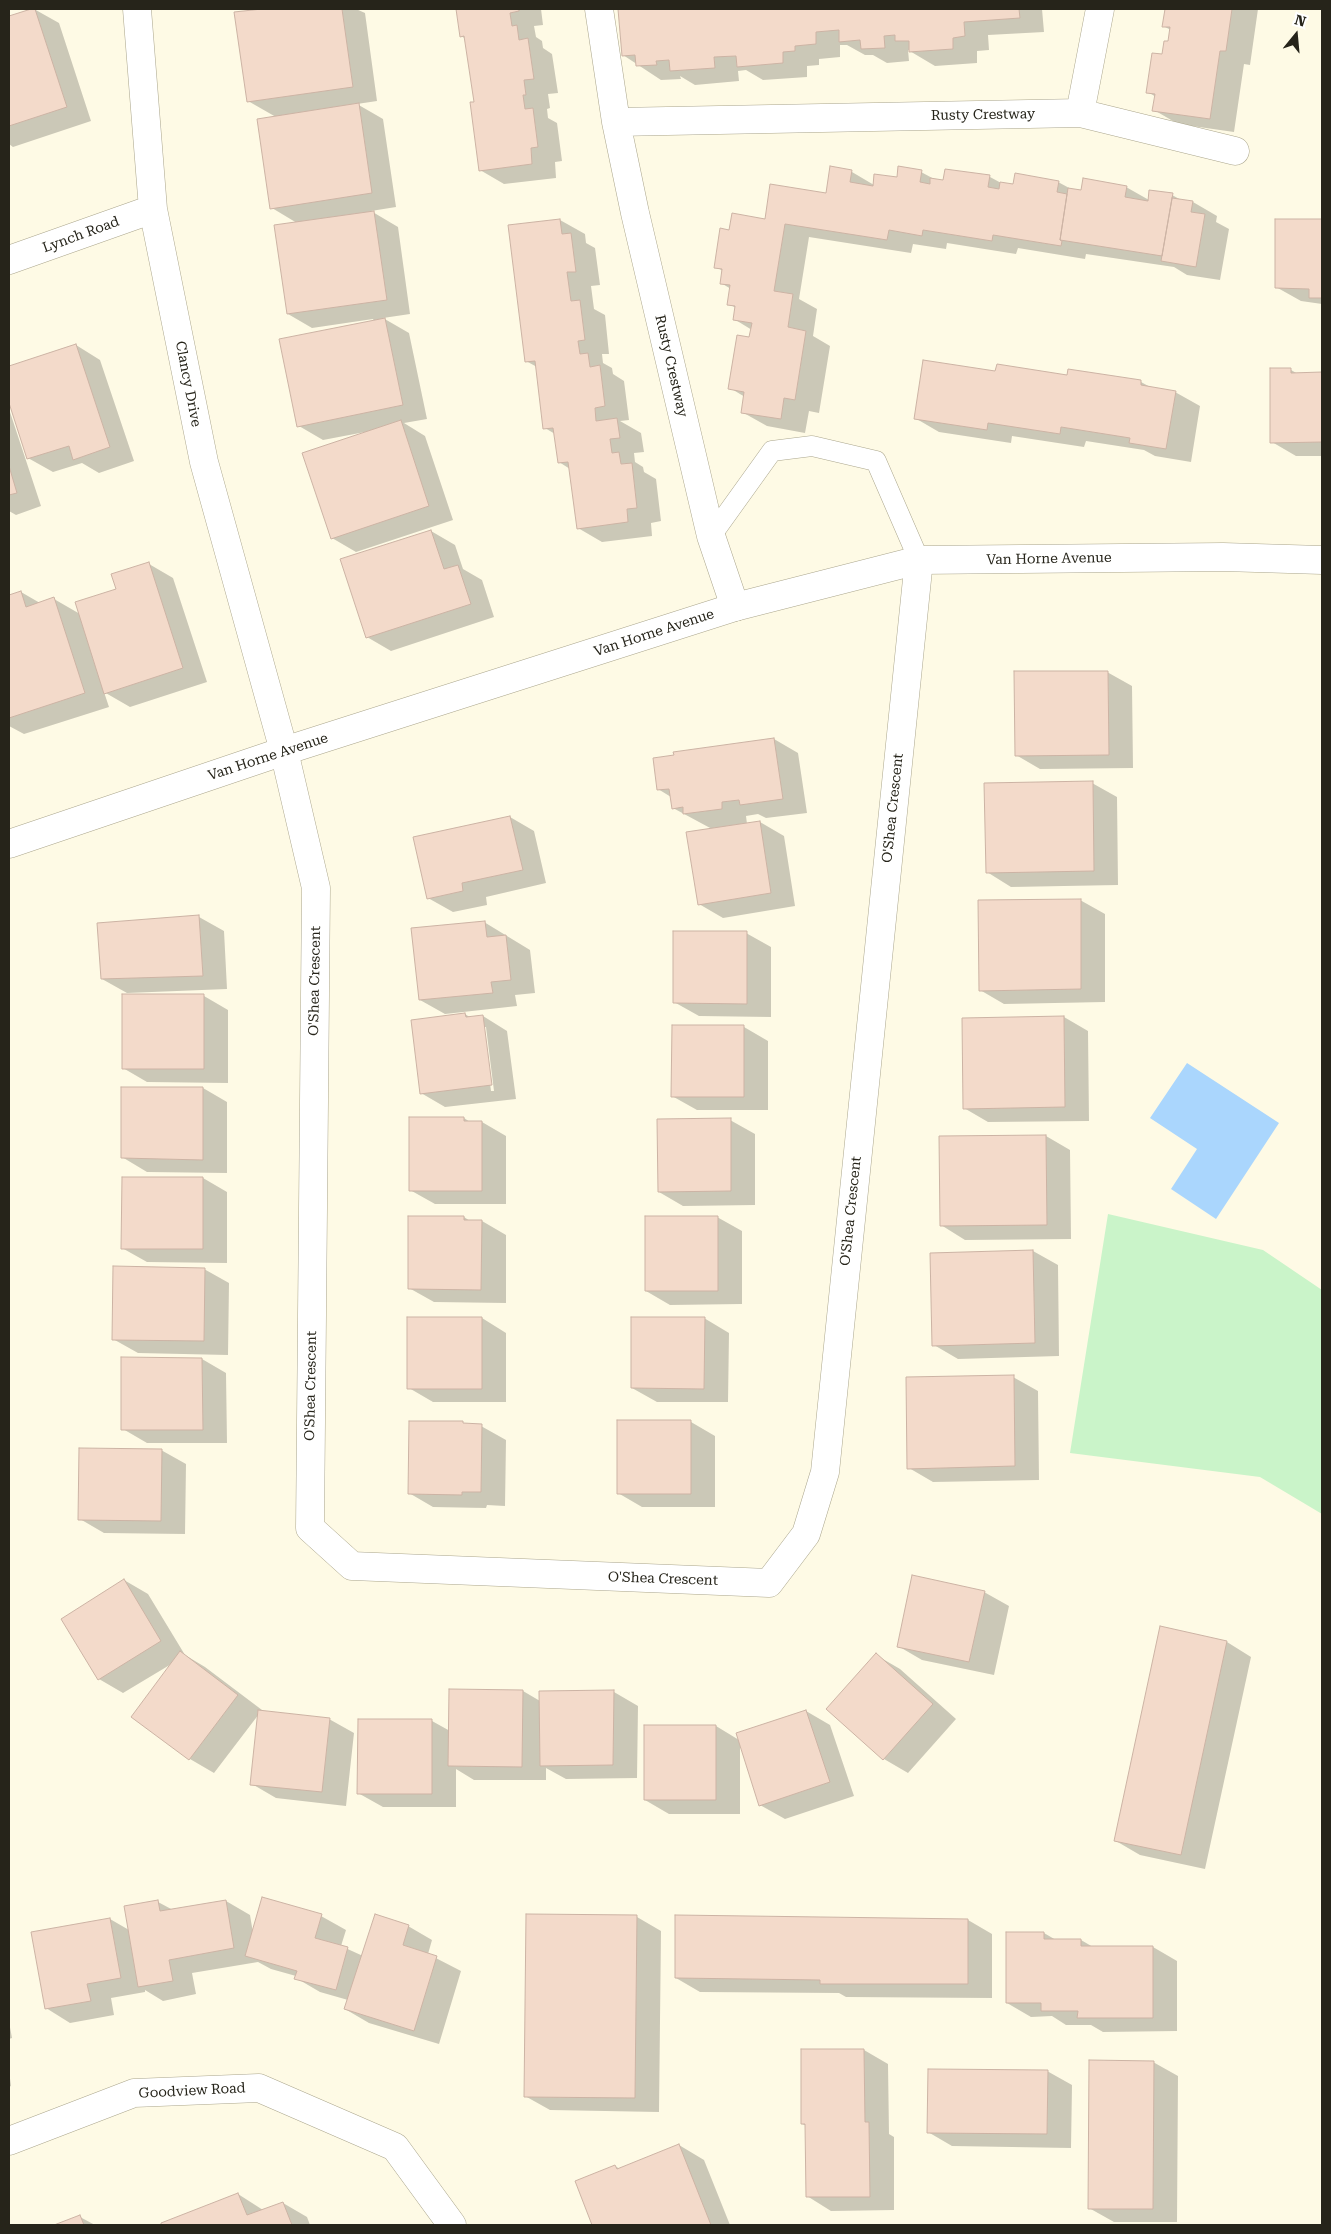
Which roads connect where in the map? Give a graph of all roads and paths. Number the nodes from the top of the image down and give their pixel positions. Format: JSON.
{"nodes":[{"id":1,"x":137,"y":9,"type":"edge"},
{"id":2,"x":599,"y":9,"type":"edge"},
{"id":3,"x":1100,"y":9,"type":"edge"},
{"id":4,"x":1080,"y":113,"type":"junction"},
{"id":5,"x":616,"y":122,"type":"junction"},
{"id":6,"x":1235,"y":151,"type":"dead end"},
{"id":7,"x":153,"y":209,"type":"junction"},
{"id":8,"x":9,"y":260,"type":"edge"},
{"id":9,"x":712,"y":536,"type":"junction"},
{"id":10,"x":918,"y":560,"type":"junction"},
{"id":11,"x":1322,"y":560,"type":"edge"},
{"id":12,"x":735,"y":607,"type":"junction"},
{"id":13,"x":284,"y":751,"type":"junction"},
{"id":14,"x":9,"y":844,"type":"edge"},
{"id":15,"x":9,"y":2141,"type":"edge"},
{"id":16,"x":452,"y":2225,"type":"edge"}],
"edges":[{"from":1,"to":7,"type":"street","name":"Clancy Drive"},
{"from":2,"to":5,"type":"street","name":"Rusty Crestway"},
{"from":3,"to":4,"type":"street"},
{"from":4,"to":5,"type":"street","name":"Rusty Crestway"},
{"from":4,"to":6,"type":"street","name":"Rusty Crestway"},
{"from":5,"to":9,"type":"street","name":"Rusty Crestway"},
{"from":7,"to":8,"type":"street","name":"Lynch Road"},
{"from":7,"to":13,"type":"street","name":"Clancy Drive"},
{"from":9,"to":10,"type":"lane"},
{"from":9,"to":12,"type":"street","name":"Rusty Crestway"},
{"from":10,"to":11,"type":"street","name":"Van Horne Avenue"},
{"from":10,"to":12,"type":"street","name":"Van Horne Avenue"},
{"from":10,"to":13,"type":"street","name":"O'Shea Crescent"},
{"from":12,"to":13,"type":"street","name":"Van Horne Avenue"},
{"from":13,"to":14,"type":"street","name":"Van Horne Avenue"},
{"from":15,"to":16,"type":"street","name":"Goodview Road"}]}
